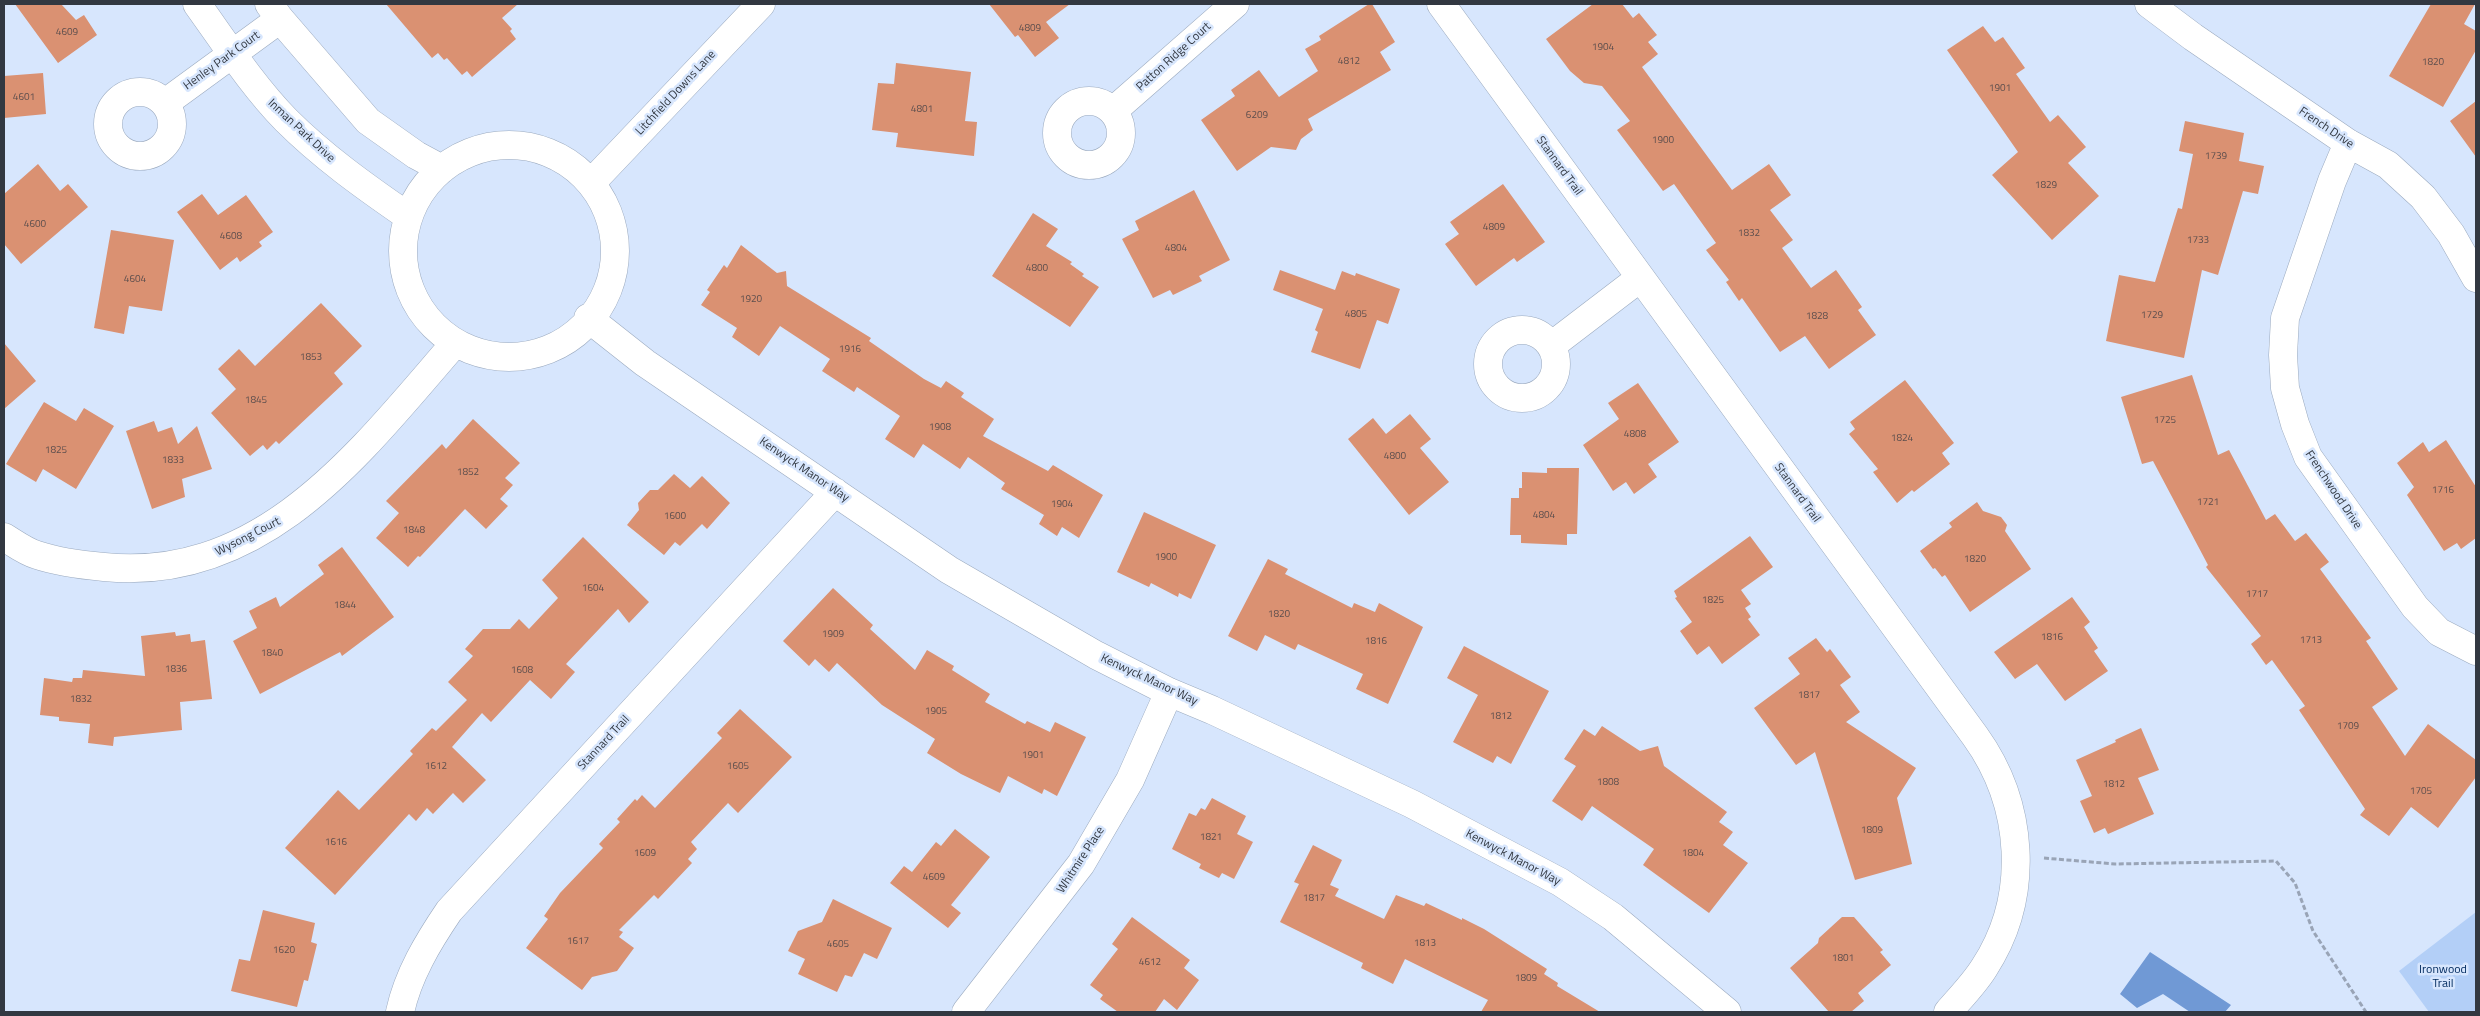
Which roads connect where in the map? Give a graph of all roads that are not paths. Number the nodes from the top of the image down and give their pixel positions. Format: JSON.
{"nodes":[{"id":1,"x":197,"y":4,"type":"edge"},
{"id":2,"x":761,"y":4,"type":"edge"},
{"id":3,"x":1235,"y":4,"type":"edge"},
{"id":4,"x":1441,"y":4,"type":"edge"},
{"id":5,"x":2149,"y":4,"type":"edge"},
{"id":6,"x":274,"y":12,"type":"edge"},
{"id":7,"x":232,"y":54,"type":"junction"},
{"id":8,"x":165,"y":103,"type":"dead end"},
{"id":9,"x":1113,"y":112,"type":"dead end"},
{"id":10,"x":2348,"y":143,"type":"junction"},
{"id":11,"x":442,"y":169,"type":"junction"},
{"id":12,"x":592,"y":182,"type":"junction"},
{"id":13,"x":406,"y":215,"type":"junction"},
{"id":14,"x":1640,"y":278,"type":"junction"},
{"id":15,"x":2476,"y":278,"type":"edge"},
{"id":16,"x":588,"y":318,"type":"junction"},
{"id":17,"x":455,"y":343,"type":"junction"},
{"id":18,"x":1551,"y":346,"type":"dead end"},
{"id":19,"x":835,"y":492,"type":"junction"},
{"id":20,"x":4,"y":537,"type":"edge"},
{"id":21,"x":2476,"y":651,"type":"edge"},
{"id":22,"x":1169,"y":692,"type":"junction"},
{"id":23,"x":400,"y":1012,"type":"edge"},
{"id":24,"x":966,"y":1012,"type":"edge"},
{"id":25,"x":1727,"y":1012,"type":"edge"},
{"id":26,"x":1948,"y":1012,"type":"edge"}],
"edges":[{"from":1,"to":7,"type":"street","name":"Inman Park Drive"},
{"from":2,"to":12,"type":"street","name":"Litchfield Downs Lane"},
{"from":3,"to":9,"type":"street","name":"Patton Ridge Court"},
{"from":4,"to":14,"type":"street","name":"Stannard Trail"},
{"from":5,"to":10,"type":"street","name":"French Drive"},
{"from":6,"to":7,"type":"street","name":"Henley Park Court"},
{"from":6,"to":11,"type":"street"},
{"from":7,"to":8,"type":"street","name":"Henley Park Court"},
{"from":7,"to":13,"type":"street","name":"Inman Park Drive"},
{"from":10,"to":15,"type":"street","name":"French Drive"},
{"from":10,"to":21,"type":"street","name":"Frenchwood Drive"},
{"from":11,"to":12,"type":"street"},
{"from":11,"to":13,"type":"street"},
{"from":12,"to":16,"type":"street"},
{"from":13,"to":17,"type":"street"},
{"from":14,"to":18,"type":"street"},
{"from":14,"to":26,"type":"street","name":"Stannard Trail"},
{"from":16,"to":17,"type":"street"},
{"from":16,"to":19,"type":"street","name":"Kenwyck Manor Way"},
{"from":17,"to":20,"type":"street","name":"Wysong Court"},
{"from":19,"to":22,"type":"street","name":"Kenwyck Manor Way"},
{"from":19,"to":23,"type":"street","name":"Stannard Trail"},
{"from":22,"to":24,"type":"street","name":"Whitmire Place"},
{"from":22,"to":25,"type":"street","name":"Kenwyck Manor Way"}]}
